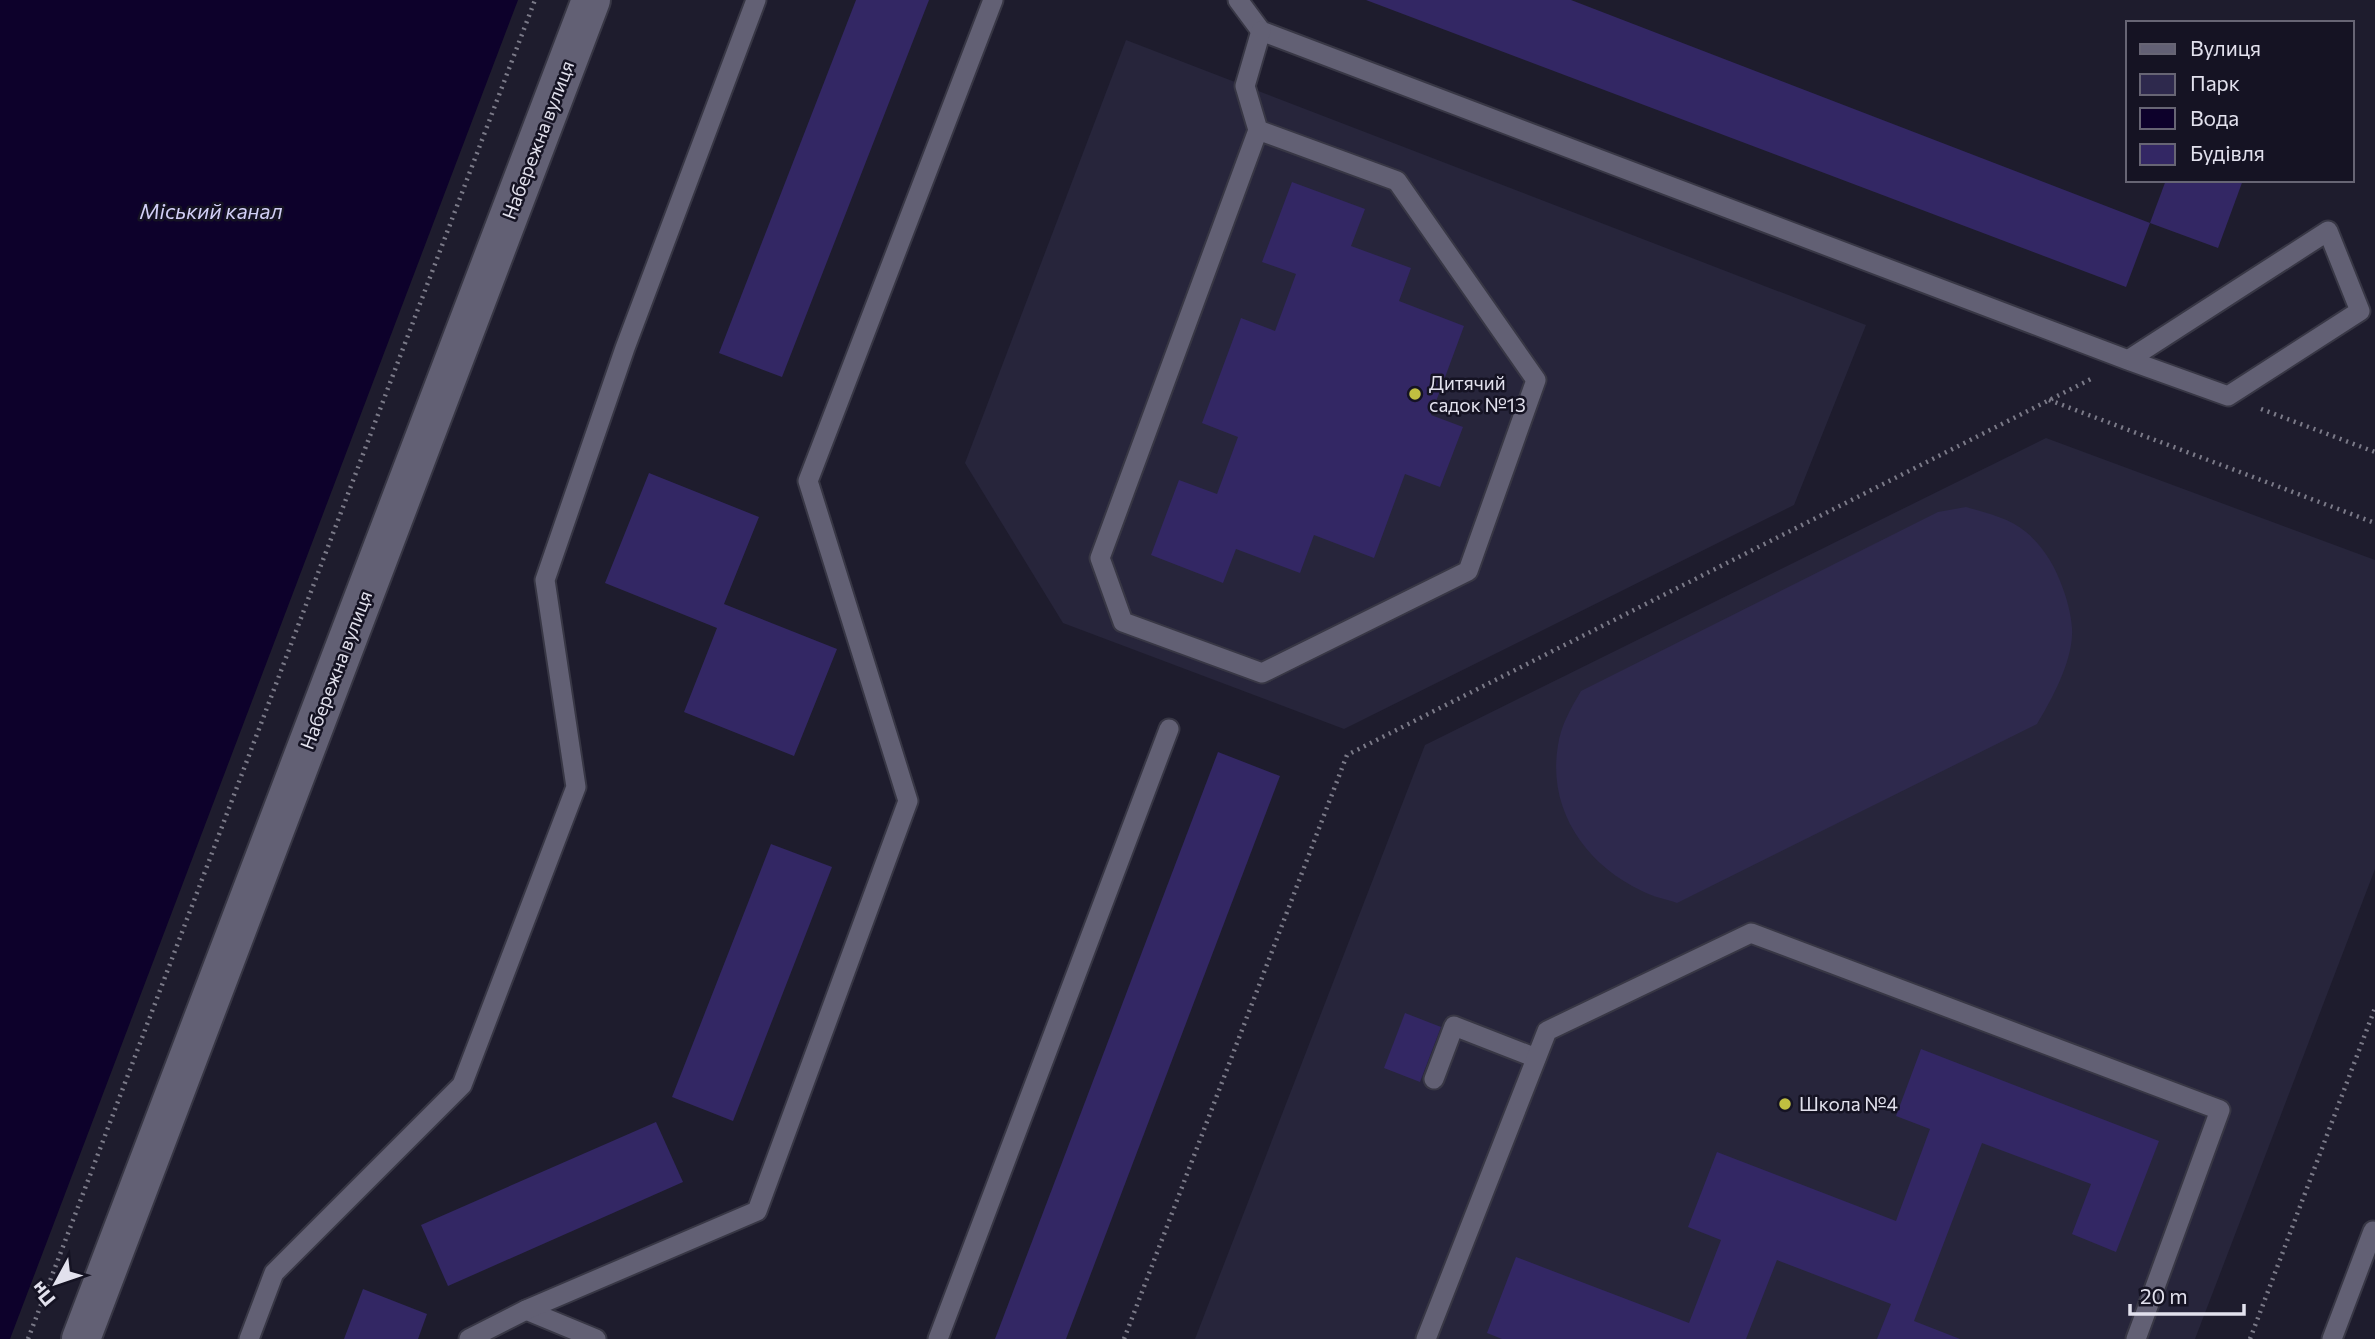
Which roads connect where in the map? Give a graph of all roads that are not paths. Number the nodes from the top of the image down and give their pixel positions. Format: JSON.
{"nodes":[{"id":1,"x":591,"y":0,"type":"edge"},
{"id":2,"x":756,"y":0,"type":"edge"},
{"id":3,"x":993,"y":0,"type":"edge"},
{"id":4,"x":1238,"y":0,"type":"edge"},
{"id":5,"x":1261,"y":31,"type":"junction"},
{"id":6,"x":1258,"y":130,"type":"junction"},
{"id":7,"x":2128,"y":360,"type":"junction"},
{"id":8,"x":1169,"y":729,"type":"dead end"},
{"id":9,"x":1536,"y":1058,"type":"junction"},
{"id":10,"x":1434,"y":1079,"type":"dead end"},
{"id":11,"x":2373,"y":1231,"type":"dead end"},
{"id":12,"x":526,"y":1310,"type":"junction"},
{"id":13,"x":81,"y":1339,"type":"edge"},
{"id":14,"x":249,"y":1339,"type":"edge"},
{"id":15,"x":469,"y":1339,"type":"edge"},
{"id":16,"x":597,"y":1339,"type":"edge"},
{"id":17,"x":938,"y":1339,"type":"edge"},
{"id":18,"x":1426,"y":1339,"type":"edge"},
{"id":19,"x":2136,"y":1339,"type":"edge"},
{"id":20,"x":2332,"y":1339,"type":"edge"}],
"edges":[{"from":1,"to":13,"type":"street","name":"Набережна вулиця"},
{"from":2,"to":14,"type":"lane"},
{"from":3,"to":12,"type":"lane"},
{"from":4,"to":5,"type":"lane"},
{"from":5,"to":6,"type":"lane"},
{"from":5,"to":7,"type":"lane"},
{"from":6,"to":6,"type":"lane"},
{"from":7,"to":7,"type":"lane"},
{"from":8,"to":17,"type":"lane"},
{"from":9,"to":10,"type":"lane"},
{"from":9,"to":18,"type":"lane"},
{"from":9,"to":19,"type":"lane"},
{"from":11,"to":20,"type":"lane"},
{"from":12,"to":15,"type":"lane"},
{"from":12,"to":16,"type":"lane"}]}
